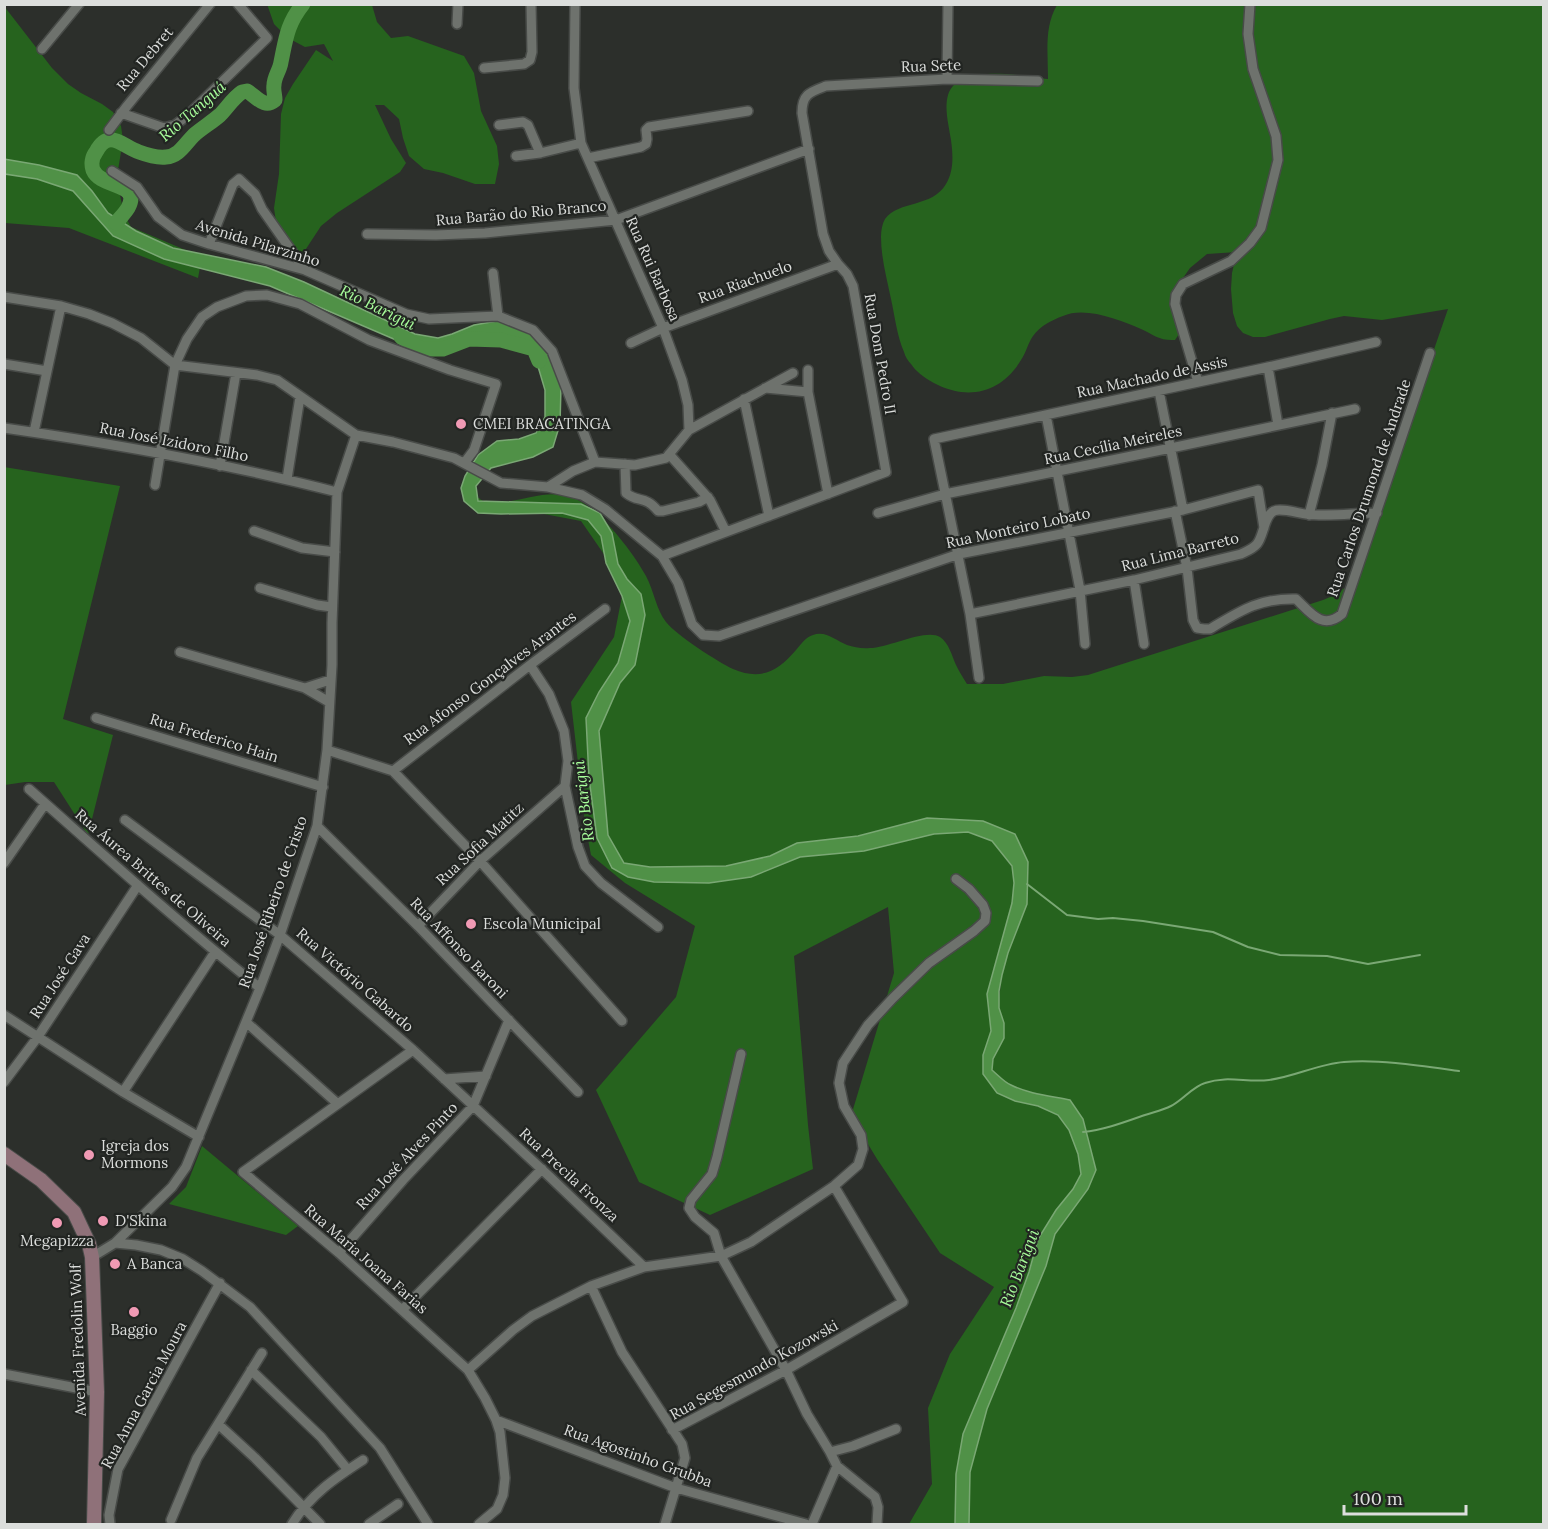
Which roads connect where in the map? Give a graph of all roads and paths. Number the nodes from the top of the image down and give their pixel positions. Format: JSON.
{"nodes":[{"id":1,"x":79,"y":4,"type":"edge"},
{"id":2,"x":210,"y":4,"type":"edge"},
{"id":3,"x":238,"y":4,"type":"edge"},
{"id":4,"x":458,"y":4,"type":"edge"},
{"id":5,"x":531,"y":4,"type":"edge"},
{"id":6,"x":575,"y":4,"type":"edge"},
{"id":7,"x":948,"y":4,"type":"edge"},
{"id":8,"x":1250,"y":4,"type":"edge"},
{"id":9,"x":457,"y":24,"type":"dead end"},
{"id":10,"x":42,"y":49,"type":"dead end"},
{"id":11,"x":484,"y":68,"type":"dead end"},
{"id":12,"x":947,"y":79,"type":"junction"},
{"id":13,"x":1038,"y":81,"type":"dead end"},
{"id":14,"x":826,"y":86,"type":"joint"},
{"id":15,"x":124,"y":110,"type":"junction"},
{"id":16,"x":748,"y":111,"type":"dead end"},
{"id":17,"x":499,"y":125,"type":"dead end"},
{"id":18,"x":109,"y":130,"type":"dead end"},
{"id":19,"x":581,"y":143,"type":"junction"},
{"id":20,"x":809,"y":149,"type":"junction"},
{"id":21,"x":540,"y":153,"type":"junction"},
{"id":22,"x":516,"y":156,"type":"dead end"},
{"id":23,"x":588,"y":158,"type":"junction"},
{"id":24,"x":112,"y":171,"type":"dead end"},
{"id":25,"x":616,"y":220,"type":"junction"},
{"id":26,"x":367,"y":234,"type":"dead end"},
{"id":27,"x":209,"y":244,"type":"junction"},
{"id":28,"x":838,"y":264,"type":"junction"},
{"id":29,"x":305,"y":270,"type":"junction"},
{"id":30,"x":493,"y":273,"type":"dead end"},
{"id":31,"x":4,"y":297,"type":"edge"},
{"id":32,"x":61,"y":306,"type":"junction"},
{"id":33,"x":498,"y":316,"type":"junction"},
{"id":34,"x":663,"y":328,"type":"junction"},
{"id":35,"x":1376,"y":342,"type":"dead end"},
{"id":36,"x":631,"y":343,"type":"dead end"},
{"id":37,"x":1430,"y":353,"type":"dead end"},
{"id":38,"x":4,"y":364,"type":"edge"},
{"id":39,"x":175,"y":365,"type":"junction"},
{"id":40,"x":1268,"y":367,"type":"junction"},
{"id":41,"x":47,"y":370,"type":"junction"},
{"id":42,"x":808,"y":370,"type":"dead end"},
{"id":43,"x":236,"y":373,"type":"junction"},
{"id":44,"x":793,"y":373,"type":"dead end"},
{"id":45,"x":1198,"y":382,"type":"junction"},
{"id":46,"x":765,"y":388,"type":"junction"},
{"id":47,"x":1159,"y":391,"type":"junction"},
{"id":48,"x":808,"y":392,"type":"junction"},
{"id":49,"x":300,"y":396,"type":"junction"},
{"id":50,"x":744,"y":399,"type":"junction"},
{"id":51,"x":1355,"y":408,"type":"dead end"},
{"id":52,"x":1332,"y":413,"type":"junction"},
{"id":53,"x":1046,"y":415,"type":"junction"},
{"id":54,"x":1278,"y":425,"type":"junction"},
{"id":55,"x":4,"y":428,"type":"edge"},
{"id":56,"x":689,"y":430,"type":"junction"},
{"id":57,"x":34,"y":432,"type":"junction"},
{"id":58,"x":356,"y":435,"type":"junction"},
{"id":59,"x":1171,"y":448,"type":"junction"},
{"id":60,"x":160,"y":454,"type":"junction"},
{"id":61,"x":669,"y":454,"type":"junction"},
{"id":62,"x":595,"y":462,"type":"junction"},
{"id":63,"x":466,"y":464,"type":"junction"},
{"id":64,"x":624,"y":464,"type":"junction"},
{"id":65,"x":220,"y":466,"type":"junction"},
{"id":66,"x":1058,"y":471,"type":"junction"},
{"id":67,"x":287,"y":479,"type":"junction"},
{"id":68,"x":155,"y":485,"type":"dead end"},
{"id":69,"x":548,"y":487,"type":"junction"},
{"id":70,"x":337,"y":492,"type":"junction"},
{"id":71,"x":828,"y":494,"type":"junction"},
{"id":72,"x":945,"y":494,"type":"junction"},
{"id":73,"x":708,"y":497,"type":"junction"},
{"id":74,"x":1179,"y":510,"type":"junction"},
{"id":75,"x":878,"y":513,"type":"dead end"},
{"id":76,"x":1377,"y":513,"type":"junction"},
{"id":77,"x":1309,"y":514,"type":"junction"},
{"id":78,"x":769,"y":516,"type":"junction"},
{"id":79,"x":1264,"y":528,"type":"junction"},
{"id":80,"x":254,"y":531,"type":"dead end"},
{"id":81,"x":1069,"y":531,"type":"junction"},
{"id":82,"x":726,"y":532,"type":"junction"},
{"id":83,"x":334,"y":552,"type":"junction"},
{"id":84,"x":959,"y":554,"type":"junction"},
{"id":85,"x":662,"y":556,"type":"junction"},
{"id":86,"x":1187,"y":568,"type":"junction"},
{"id":87,"x":1134,"y":580,"type":"junction"},
{"id":88,"x":260,"y":588,"type":"dead end"},
{"id":89,"x":1080,"y":590,"type":"junction"},
{"id":90,"x":332,"y":607,"type":"junction"},
{"id":91,"x":605,"y":609,"type":"dead end"},
{"id":92,"x":970,"y":614,"type":"junction"},
{"id":93,"x":1085,"y":644,"type":"dead end"},
{"id":94,"x":1144,"y":644,"type":"dead end"},
{"id":95,"x":180,"y":652,"type":"dead end"},
{"id":96,"x":530,"y":664,"type":"junction"},
{"id":97,"x":979,"y":678,"type":"dead end"},
{"id":98,"x":330,"y":680,"type":"junction"},
{"id":99,"x":305,"y":688,"type":"junction"},
{"id":100,"x":329,"y":702,"type":"junction"},
{"id":101,"x":96,"y":718,"type":"dead end"},
{"id":102,"x":327,"y":750,"type":"junction"},
{"id":103,"x":393,"y":771,"type":"junction"},
{"id":104,"x":565,"y":786,"type":"junction"},
{"id":105,"x":323,"y":787,"type":"junction"},
{"id":106,"x":29,"y":789,"type":"dead end"},
{"id":107,"x":45,"y":804,"type":"junction"},
{"id":108,"x":125,"y":820,"type":"dead end"},
{"id":109,"x":317,"y":826,"type":"junction"},
{"id":110,"x":480,"y":861,"type":"junction"},
{"id":111,"x":4,"y":863,"type":"edge"},
{"id":112,"x":956,"y":879,"type":"dead end"},
{"id":113,"x":138,"y":885,"type":"junction"},
{"id":114,"x":417,"y":926,"type":"junction"},
{"id":115,"x":657,"y":927,"type":"dead end"},
{"id":116,"x":280,"y":934,"type":"junction"},
{"id":117,"x":215,"y":952,"type":"junction"},
{"id":118,"x":260,"y":988,"type":"junction"},
{"id":119,"x":4,"y":1015,"type":"edge"},
{"id":120,"x":509,"y":1020,"type":"junction"},
{"id":121,"x":622,"y":1021,"type":"dead end"},
{"id":122,"x":246,"y":1022,"type":"junction"},
{"id":123,"x":37,"y":1038,"type":"junction"},
{"id":124,"x":413,"y":1050,"type":"junction"},
{"id":125,"x":741,"y":1054,"type":"dead end"},
{"id":126,"x":486,"y":1076,"type":"junction"},
{"id":127,"x":444,"y":1080,"type":"junction"},
{"id":128,"x":4,"y":1082,"type":"edge"},
{"id":129,"x":123,"y":1092,"type":"junction"},
{"id":130,"x":578,"y":1092,"type":"dead end"},
{"id":131,"x":338,"y":1104,"type":"junction"},
{"id":132,"x":473,"y":1106,"type":"junction"},
{"id":133,"x":199,"y":1137,"type":"junction"},
{"id":134,"x":4,"y":1155,"type":"edge"},
{"id":135,"x":542,"y":1169,"type":"junction"},
{"id":136,"x":834,"y":1186,"type":"junction"},
{"id":137,"x":115,"y":1243,"type":"junction"},
{"id":138,"x":339,"y":1253,"type":"junction"},
{"id":139,"x":721,"y":1256,"type":"junction"},
{"id":140,"x":92,"y":1257,"type":"junction"},
{"id":141,"x":644,"y":1267,"type":"junction"},
{"id":142,"x":220,"y":1283,"type":"junction"},
{"id":143,"x":591,"y":1286,"type":"junction"},
{"id":144,"x":402,"y":1310,"type":"junction"},
{"id":145,"x":262,"y":1353,"type":"dead end"},
{"id":146,"x":251,"y":1370,"type":"junction"},
{"id":147,"x":468,"y":1370,"type":"junction"},
{"id":148,"x":786,"y":1370,"type":"junction"},
{"id":149,"x":4,"y":1374,"type":"edge"},
{"id":150,"x":97,"y":1392,"type":"junction"},
{"id":151,"x":496,"y":1420,"type":"junction"},
{"id":152,"x":218,"y":1424,"type":"junction"},
{"id":153,"x":672,"y":1430,"type":"junction"},
{"id":154,"x":896,"y":1430,"type":"dead end"},
{"id":155,"x":830,"y":1452,"type":"junction"},
{"id":156,"x":363,"y":1460,"type":"dead end"},
{"id":157,"x":837,"y":1466,"type":"junction"},
{"id":158,"x":348,"y":1470,"type":"junction"},
{"id":159,"x":676,"y":1488,"type":"junction"},
{"id":160,"x":398,"y":1504,"type":"dead end"},
{"id":161,"x":303,"y":1508,"type":"junction"},
{"id":162,"x":171,"y":1520,"type":"dead end"},
{"id":163,"x":94,"y":1524,"type":"edge"},
{"id":164,"x":110,"y":1524,"type":"edge"},
{"id":165,"x":292,"y":1524,"type":"edge"},
{"id":166,"x":320,"y":1524,"type":"edge"},
{"id":167,"x":369,"y":1524,"type":"edge"},
{"id":168,"x":428,"y":1524,"type":"edge"},
{"id":169,"x":479,"y":1524,"type":"edge"},
{"id":170,"x":665,"y":1524,"type":"edge"},
{"id":171,"x":806,"y":1524,"type":"edge"},
{"id":172,"x":812,"y":1524,"type":"edge"},
{"id":173,"x":877,"y":1524,"type":"edge"}],
"edges":[{"from":1,"to":10,"type":"street"},
{"from":2,"to":15,"type":"street","name":"Rua Debret"},
{"from":3,"to":15,"type":"street"},
{"from":4,"to":9,"type":"street"},
{"from":5,"to":11,"type":"street"},
{"from":6,"to":19,"type":"street","name":"Rua Rui Barbosa"},
{"from":7,"to":12,"type":"street"},
{"from":8,"to":45,"type":"street"},
{"from":12,"to":13,"type":"street","name":"Rua Sete"},
{"from":12,"to":14,"type":"street","name":"Rua Sete"},
{"from":14,"to":20,"type":"street","name":"Rua Dom Pedro II"},
{"from":15,"to":18,"type":"street","name":"Rua Debret"},
{"from":16,"to":23,"type":"street"},
{"from":17,"to":21,"type":"street"},
{"from":19,"to":21,"type":"street"},
{"from":19,"to":23,"type":"street","name":"Rua Rui Barbosa"},
{"from":20,"to":25,"type":"street","name":"Rua Barão do Rio Branco"},
{"from":20,"to":28,"type":"street","name":"Rua Dom Pedro II"},
{"from":21,"to":22,"type":"street"},
{"from":23,"to":25,"type":"street","name":"Rua Rui Barbosa"},
{"from":24,"to":27,"type":"street","name":"Avenida Pilarzinho"},
{"from":25,"to":26,"type":"street","name":"Rua Barão do Rio Branco"},
{"from":25,"to":34,"type":"street","name":"Rua Rui Barbosa"},
{"from":27,"to":29,"type":"street","name":"Avenida Pilarzinho"},
{"from":27,"to":29,"type":"street"},
{"from":28,"to":34,"type":"street","name":"Rua Riachuelo"},
{"from":28,"to":71,"type":"street","name":"Rua Dom Pedro II"},
{"from":29,"to":33,"type":"street","name":"Avenida Pilarzinho"},
{"from":30,"to":33,"type":"street"},
{"from":31,"to":32,"type":"street"},
{"from":32,"to":39,"type":"street"},
{"from":32,"to":41,"type":"street"},
{"from":33,"to":62,"type":"street","name":"Avenida Pilarzinho"},
{"from":34,"to":36,"type":"street","name":"Rua Riachuelo"},
{"from":34,"to":56,"type":"street","name":"Rua Rui Barbosa"},
{"from":35,"to":40,"type":"street","name":"Rua Machado de Assis"},
{"from":37,"to":76,"type":"street","name":"Rua Carlos Drumond de Andrade"},
{"from":38,"to":41,"type":"street"},
{"from":39,"to":43,"type":"street"},
{"from":39,"to":60,"type":"street"},
{"from":39,"to":63,"type":"street"},
{"from":40,"to":45,"type":"street","name":"Rua Machado de Assis"},
{"from":40,"to":54,"type":"street"},
{"from":41,"to":57,"type":"street"},
{"from":42,"to":48,"type":"street"},
{"from":43,"to":49,"type":"street"},
{"from":43,"to":65,"type":"street"},
{"from":44,"to":46,"type":"street"},
{"from":45,"to":47,"type":"street","name":"Rua Machado de Assis"},
{"from":46,"to":48,"type":"street"},
{"from":46,"to":50,"type":"street"},
{"from":47,"to":53,"type":"street","name":"Rua Machado de Assis"},
{"from":47,"to":59,"type":"street"},
{"from":48,"to":71,"type":"street"},
{"from":49,"to":58,"type":"street"},
{"from":49,"to":67,"type":"street"},
{"from":50,"to":56,"type":"street"},
{"from":50,"to":78,"type":"street"},
{"from":51,"to":52,"type":"street","name":"Rua Cecília Meireles"},
{"from":52,"to":54,"type":"street","name":"Rua Cecília Meireles"},
{"from":52,"to":77,"type":"street"},
{"from":53,"to":66,"type":"street"},
{"from":53,"to":72,"type":"street","name":"Rua Machado de Assis"},
{"from":54,"to":59,"type":"street","name":"Rua Cecília Meireles"},
{"from":55,"to":57,"type":"street","name":"Rua José Izidoro Filho"},
{"from":56,"to":61,"type":"street"},
{"from":57,"to":60,"type":"street","name":"Rua José Izidoro Filho"},
{"from":58,"to":63,"type":"street"},
{"from":58,"to":70,"type":"street","name":"Rua José Ribeiro de Cristo"},
{"from":59,"to":66,"type":"street","name":"Rua Cecília Meireles"},
{"from":59,"to":74,"type":"street"},
{"from":60,"to":65,"type":"street","name":"Rua José Izidoro Filho"},
{"from":60,"to":68,"type":"street"},
{"from":61,"to":64,"type":"street"},
{"from":61,"to":73,"type":"street"},
{"from":62,"to":64,"type":"street"},
{"from":62,"to":69,"type":"street"},
{"from":63,"to":69,"type":"street"},
{"from":64,"to":73,"type":"street"},
{"from":65,"to":67,"type":"street","name":"Rua José Izidoro Filho"},
{"from":66,"to":72,"type":"street","name":"Rua Cecília Meireles"},
{"from":66,"to":81,"type":"street"},
{"from":67,"to":70,"type":"street","name":"Rua José Izidoro Filho"},
{"from":69,"to":85,"type":"street"},
{"from":70,"to":83,"type":"street","name":"Rua José Ribeiro de Cristo"},
{"from":71,"to":78,"type":"street"},
{"from":72,"to":75,"type":"street","name":"Rua Cecília Meireles"},
{"from":72,"to":84,"type":"street"},
{"from":73,"to":82,"type":"street"},
{"from":74,"to":79,"type":"street","name":"Rua Monteiro Lobato"},
{"from":74,"to":81,"type":"street","name":"Rua Monteiro Lobato"},
{"from":74,"to":86,"type":"street"},
{"from":76,"to":77,"type":"street","name":"Rua Lima Barreto"},
{"from":76,"to":86,"type":"street","name":"Rua Carlos Drumond de Andrade"},
{"from":77,"to":79,"type":"street","name":"Rua Lima Barreto"},
{"from":78,"to":82,"type":"street"},
{"from":79,"to":86,"type":"street","name":"Rua Lima Barreto"},
{"from":80,"to":83,"type":"street"},
{"from":81,"to":84,"type":"street","name":"Rua Monteiro Lobato"},
{"from":81,"to":89,"type":"street"},
{"from":82,"to":85,"type":"street"},
{"from":83,"to":90,"type":"street","name":"Rua José Ribeiro de Cristo"},
{"from":84,"to":85,"type":"street","name":"Rua Monteiro Lobato"},
{"from":84,"to":92,"type":"street"},
{"from":86,"to":87,"type":"street","name":"Rua Lima Barreto"},
{"from":87,"to":89,"type":"street","name":"Rua Lima Barreto"},
{"from":87,"to":94,"type":"street"},
{"from":88,"to":90,"type":"street"},
{"from":89,"to":92,"type":"street","name":"Rua Lima Barreto"},
{"from":89,"to":93,"type":"street"},
{"from":90,"to":98,"type":"street","name":"Rua José Ribeiro de Cristo"},
{"from":91,"to":96,"type":"street","name":"Rua Afonso Gonçalves Arantes"},
{"from":92,"to":97,"type":"street"},
{"from":95,"to":99,"type":"street"},
{"from":96,"to":103,"type":"street","name":"Rua Afonso Gonçalves Arantes"},
{"from":96,"to":104,"type":"street"},
{"from":98,"to":99,"type":"street"},
{"from":98,"to":100,"type":"street","name":"Rua José Ribeiro de Cristo"},
{"from":99,"to":100,"type":"street"},
{"from":100,"to":102,"type":"street","name":"Rua José Ribeiro de Cristo"},
{"from":101,"to":105,"type":"street","name":"Rua Frederico Hain"},
{"from":102,"to":103,"type":"street"},
{"from":102,"to":105,"type":"street","name":"Rua José Ribeiro de Cristo"},
{"from":103,"to":110,"type":"street"},
{"from":104,"to":110,"type":"street","name":"Rua Sofia Matitz"},
{"from":104,"to":115,"type":"street"},
{"from":105,"to":109,"type":"street","name":"Rua José Ribeiro de Cristo"},
{"from":106,"to":107,"type":"street","name":"Rua Áurea Brittes de Oliveira"},
{"from":107,"to":111,"type":"street"},
{"from":107,"to":113,"type":"street","name":"Rua Áurea Brittes de Oliveira"},
{"from":108,"to":116,"type":"street","name":"Rua Victório Gabardo"},
{"from":109,"to":114,"type":"street","name":"Rua Affonso Baroni"},
{"from":109,"to":116,"type":"street","name":"Rua José Ribeiro de Cristo"},
{"from":110,"to":114,"type":"street","name":"Rua Sofia Matitz"},
{"from":110,"to":121,"type":"street"},
{"from":112,"to":136,"type":"street"},
{"from":113,"to":117,"type":"street","name":"Rua Áurea Brittes de Oliveira"},
{"from":113,"to":123,"type":"street","name":"Rua José Gava"},
{"from":114,"to":120,"type":"street","name":"Rua Affonso Baroni"},
{"from":116,"to":118,"type":"street","name":"Rua José Ribeiro de Cristo"},
{"from":116,"to":124,"type":"street","name":"Rua Victório Gabardo"},
{"from":117,"to":118,"type":"street","name":"Rua Áurea Brittes de Oliveira"},
{"from":117,"to":129,"type":"street"},
{"from":118,"to":122,"type":"street","name":"Rua José Ribeiro de Cristo"},
{"from":119,"to":123,"type":"street"},
{"from":120,"to":126,"type":"street","name":"Rua José Alves Pinto"},
{"from":120,"to":130,"type":"street","name":"Rua Affonso Baroni"},
{"from":122,"to":131,"type":"street"},
{"from":122,"to":133,"type":"street","name":"Rua José Ribeiro de Cristo"},
{"from":123,"to":128,"type":"street","name":"Rua José Gava"},
{"from":123,"to":129,"type":"street"},
{"from":124,"to":127,"type":"street","name":"Rua Victório Gabardo"},
{"from":124,"to":131,"type":"street"},
{"from":125,"to":139,"type":"street"},
{"from":126,"to":127,"type":"street"},
{"from":126,"to":132,"type":"street","name":"Rua José Alves Pinto"},
{"from":127,"to":132,"type":"street","name":"Rua Victório Gabardo"},
{"from":129,"to":133,"type":"street"},
{"from":131,"to":138,"type":"street","name":"Rua Maria Joana Farias"},
{"from":132,"to":135,"type":"street","name":"Rua Precila Fronza"},
{"from":132,"to":138,"type":"street","name":"Rua José Alves Pinto"},
{"from":133,"to":137,"type":"street","name":"Rua José Ribeiro de Cristo"},
{"from":134,"to":140,"type":"main road","name":"Avenida Fredolin Wolf"},
{"from":135,"to":141,"type":"street","name":"Rua Precila Fronza"},
{"from":135,"to":144,"type":"street"},
{"from":136,"to":139,"type":"street"},
{"from":136,"to":148,"type":"street","name":"Rua Segesmundo Kozowski"},
{"from":137,"to":140,"type":"street","name":"Rua José Ribeiro de Cristo"},
{"from":137,"to":142,"type":"street"},
{"from":138,"to":144,"type":"street","name":"Rua Maria Joana Farias"},
{"from":139,"to":141,"type":"street"},
{"from":139,"to":148,"type":"street"},
{"from":140,"to":150,"type":"main road","name":"Avenida Fredolin Wolf"},
{"from":141,"to":143,"type":"street"},
{"from":142,"to":164,"type":"street","name":"Rua Anna Garcia Moura"},
{"from":142,"to":168,"type":"street"},
{"from":143,"to":147,"type":"street"},
{"from":143,"to":153,"type":"street"},
{"from":144,"to":147,"type":"street","name":"Rua Maria Joana Farias"},
{"from":145,"to":146,"type":"street"},
{"from":146,"to":152,"type":"street"},
{"from":146,"to":158,"type":"street"},
{"from":147,"to":151,"type":"street","name":"Rua Maria Joana Farias"},
{"from":148,"to":153,"type":"street","name":"Rua Segesmundo Kozowski"},
{"from":148,"to":155,"type":"street"},
{"from":149,"to":150,"type":"street"},
{"from":150,"to":163,"type":"main road","name":"Avenida Fredolin Wolf"},
{"from":151,"to":159,"type":"street","name":"Rua Agostinho Grubba"},
{"from":151,"to":169,"type":"street","name":"Rua Maria Joana Farias"},
{"from":152,"to":161,"type":"street"},
{"from":152,"to":162,"type":"street"},
{"from":153,"to":159,"type":"street","name":"Rua Segesmundo Kozowski"},
{"from":154,"to":155,"type":"street"},
{"from":155,"to":157,"type":"street"},
{"from":156,"to":158,"type":"street"},
{"from":157,"to":172,"type":"street"},
{"from":157,"to":173,"type":"street"},
{"from":158,"to":161,"type":"street"},
{"from":159,"to":170,"type":"street","name":"Rua Segesmundo Kozowski"},
{"from":159,"to":171,"type":"street","name":"Rua Agostinho Grubba"},
{"from":160,"to":167,"type":"street"},
{"from":161,"to":165,"type":"street"},
{"from":161,"to":166,"type":"street"}]}
